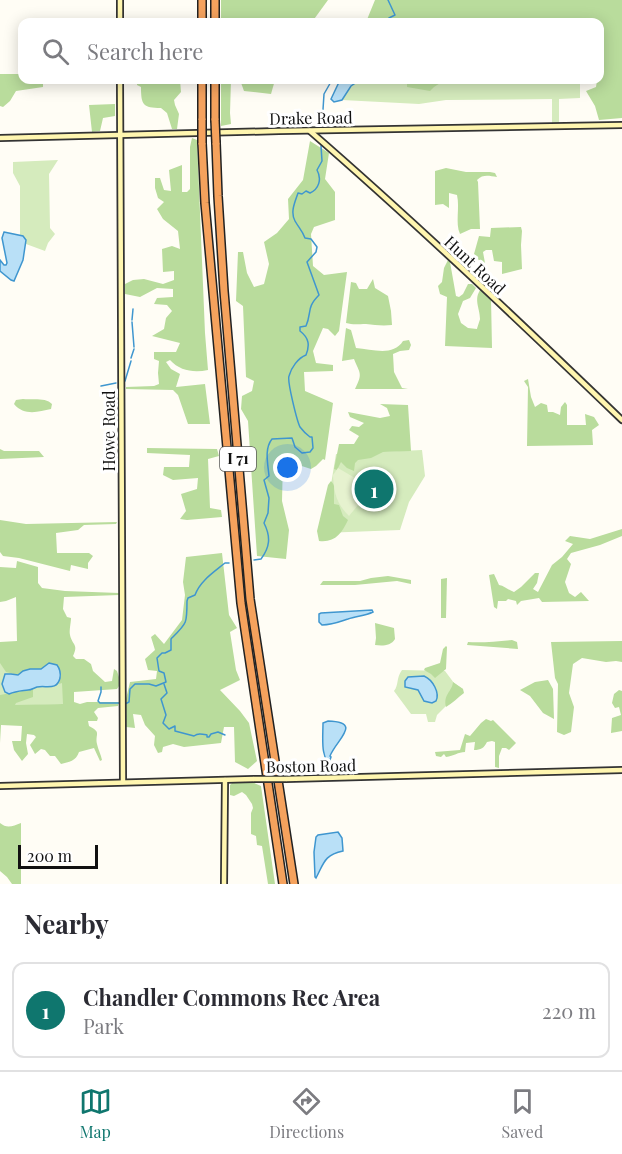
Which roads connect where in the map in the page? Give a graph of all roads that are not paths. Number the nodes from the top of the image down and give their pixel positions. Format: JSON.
{"nodes":[{"id":1,"x":120,"y":0,"type":"edge"},
{"id":2,"x":202,"y":0,"type":"edge"},
{"id":3,"x":215,"y":0,"type":"edge"},
{"id":4,"x":120,"y":18,"type":"edge"},
{"id":5,"x":202,"y":18,"type":"edge"},
{"id":6,"x":215,"y":18,"type":"edge"},
{"id":7,"x":120,"y":84,"type":"edge"},
{"id":8,"x":202,"y":84,"type":"edge"},
{"id":9,"x":215,"y":84,"type":"edge"},
{"id":10,"x":622,"y":125,"type":"edge"},
{"id":11,"x":310,"y":131,"type":"junction"},
{"id":12,"x":120,"y":134,"type":"junction"},
{"id":13,"x":0,"y":138,"type":"edge"},
{"id":14,"x":622,"y":420,"type":"edge"},
{"id":15,"x":622,"y":770,"type":"edge"},
{"id":16,"x":225,"y":780,"type":"junction"},
{"id":17,"x":123,"y":782,"type":"junction"},
{"id":18,"x":0,"y":786,"type":"edge"},
{"id":19,"x":224,"y":884,"type":"edge"},
{"id":20,"x":283,"y":884,"type":"edge"},
{"id":21,"x":294,"y":884,"type":"edge"}],
"edges":[{"from":1,"to":4,"type":"street"},
{"from":2,"to":5,"type":"highway"},
{"from":3,"to":6,"type":"highway"},
{"from":7,"to":12,"type":"street","name":"Howe Road"},
{"from":8,"to":20,"type":"highway","number":"I 71","bridge":true},
{"from":9,"to":21,"type":"highway","number":"I 71","bridge":true},
{"from":10,"to":11,"type":"street","name":"Drake Road"},
{"from":11,"to":12,"type":"street","name":"Drake Road"},
{"from":11,"to":14,"type":"street","name":"Hunt Road"},
{"from":12,"to":13,"type":"street","name":"Drake Road"},
{"from":12,"to":17,"type":"street","name":"Howe Road"},
{"from":15,"to":16,"type":"street","name":"Boston Road","bridge":true},
{"from":16,"to":17,"type":"street","name":"Boston Road"},
{"from":16,"to":19,"type":"street"},
{"from":17,"to":18,"type":"street","name":"Boston Road"}]}
